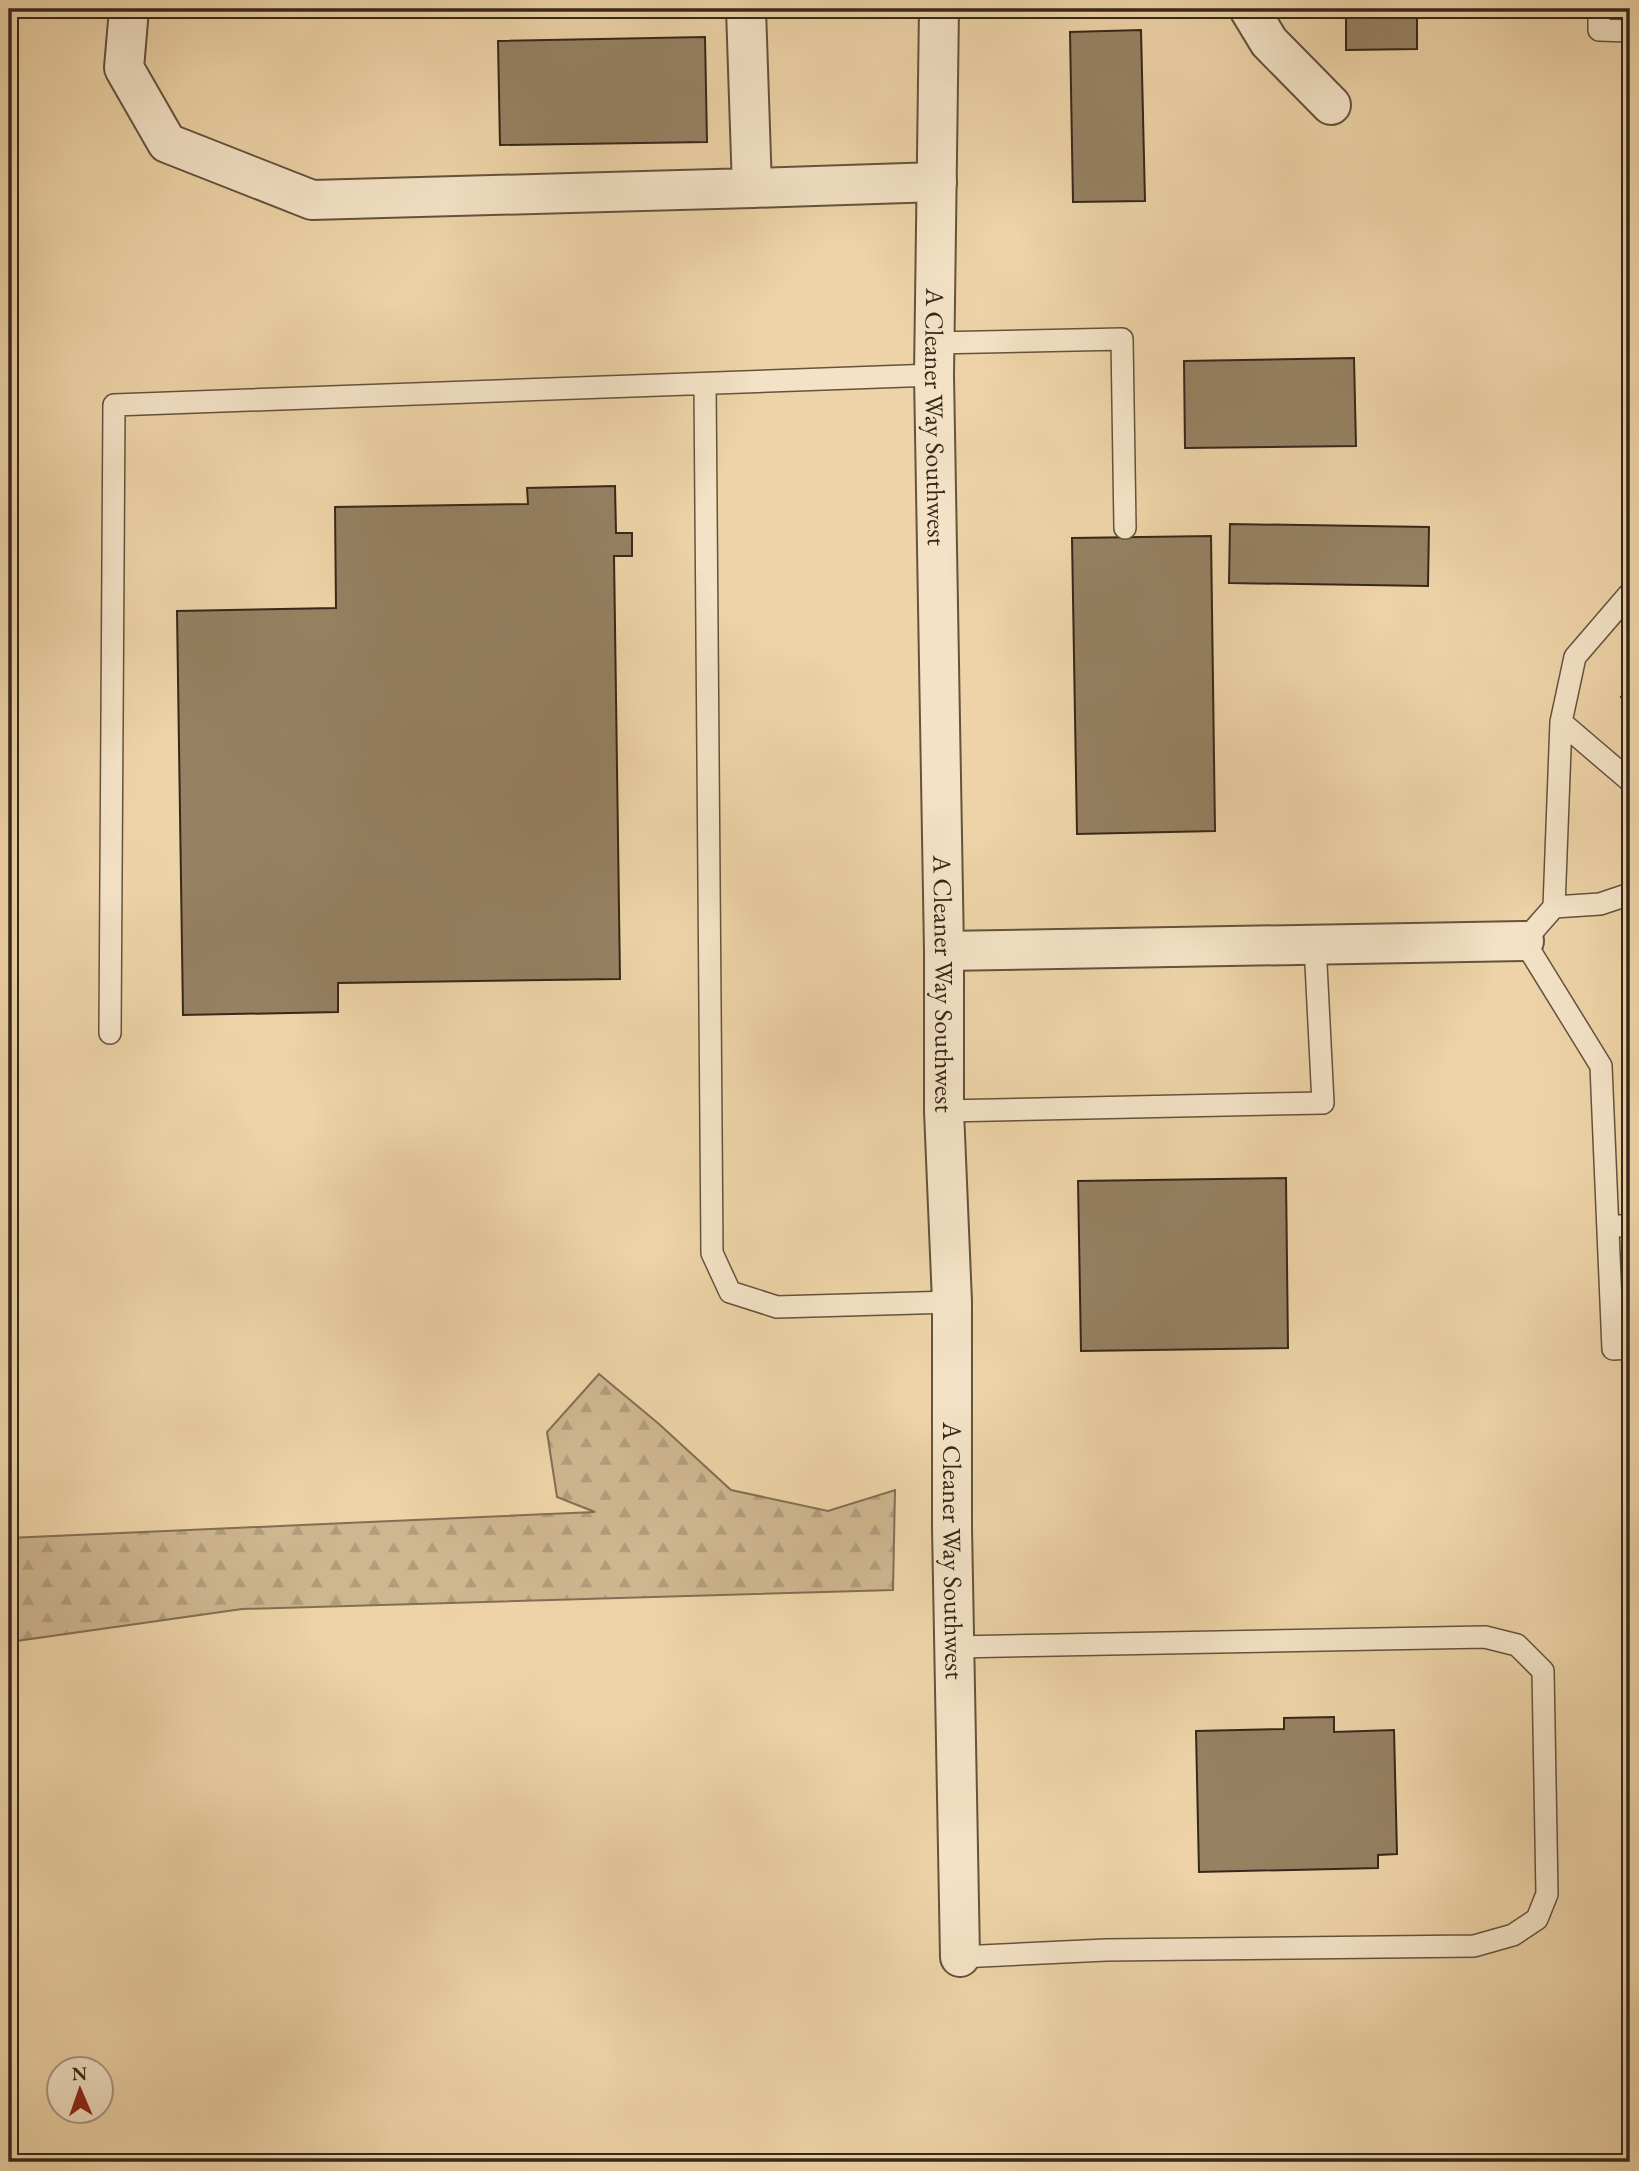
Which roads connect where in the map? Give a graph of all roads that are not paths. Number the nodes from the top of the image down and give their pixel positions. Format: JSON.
{"nodes":[{"id":1,"x":129,"y":9,"type":"edge"},
{"id":2,"x":747,"y":9,"type":"edge"},
{"id":3,"x":939,"y":9,"type":"edge"},
{"id":4,"x":1250,"y":9,"type":"edge"},
{"id":5,"x":1599,"y":9,"type":"edge"},
{"id":6,"x":1630,"y":31,"type":"edge"},
{"id":7,"x":1331,"y":105,"type":"dead end"},
{"id":8,"x":937,"y":182,"type":"junction"},
{"id":9,"x":752,"y":188,"type":"junction"},
{"id":10,"x":934,"y":359,"type":"junction"},
{"id":11,"x":705,"y":384,"type":"junction"},
{"id":12,"x":1125,"y":528,"type":"dead end"},
{"id":13,"x":1630,"y":593,"type":"edge"},
{"id":14,"x":1561,"y":722,"type":"junction"},
{"id":15,"x":1630,"y":781,"type":"edge"},
{"id":16,"x":1630,"y":894,"type":"edge"},
{"id":17,"x":1554,"y":907,"type":"junction"},
{"id":18,"x":1524,"y":941,"type":"junction"},
{"id":19,"x":1315,"y":944,"type":"junction"},
{"id":20,"x":944,"y":951,"type":"junction"},
{"id":21,"x":110,"y":1033,"type":"dead end"},
{"id":22,"x":944,"y":1111,"type":"junction"},
{"id":23,"x":1620,"y":1226,"type":"edge"},
{"id":24,"x":952,"y":1301,"type":"junction"},
{"id":25,"x":1630,"y":1348,"type":"edge"},
{"id":26,"x":954,"y":1647,"type":"junction"},
{"id":27,"x":960,"y":1957,"type":"joint"}],
"edges":[{"from":1,"to":9,"type":"street"},
{"from":2,"to":9,"type":"street"},
{"from":3,"to":8,"type":"street","name":"A Cleaner Way Southwest"},
{"from":4,"to":7,"type":"street"},
{"from":5,"to":6,"type":"lane"},
{"from":8,"to":9,"type":"street"},
{"from":8,"to":10,"type":"street","name":"A Cleaner Way Southwest"},
{"from":10,"to":11,"type":"lane"},
{"from":10,"to":12,"type":"lane"},
{"from":10,"to":20,"type":"street","name":"A Cleaner Way Southwest"},
{"from":11,"to":21,"type":"lane"},
{"from":11,"to":24,"type":"lane"},
{"from":13,"to":14,"type":"lane"},
{"from":14,"to":15,"type":"lane"},
{"from":14,"to":17,"type":"lane"},
{"from":16,"to":17,"type":"lane"},
{"from":17,"to":18,"type":"lane"},
{"from":18,"to":19,"type":"street"},
{"from":18,"to":23,"type":"lane"},
{"from":19,"to":20,"type":"street"},
{"from":19,"to":22,"type":"lane"},
{"from":20,"to":22,"type":"street","name":"A Cleaner Way Southwest"},
{"from":22,"to":24,"type":"street","name":"A Cleaner Way Southwest"},
{"from":23,"to":25,"type":"lane"},
{"from":24,"to":26,"type":"street","name":"A Cleaner Way Southwest"},
{"from":26,"to":27,"type":"street","name":"A Cleaner Way Southwest"},
{"from":26,"to":27,"type":"lane"}]}
